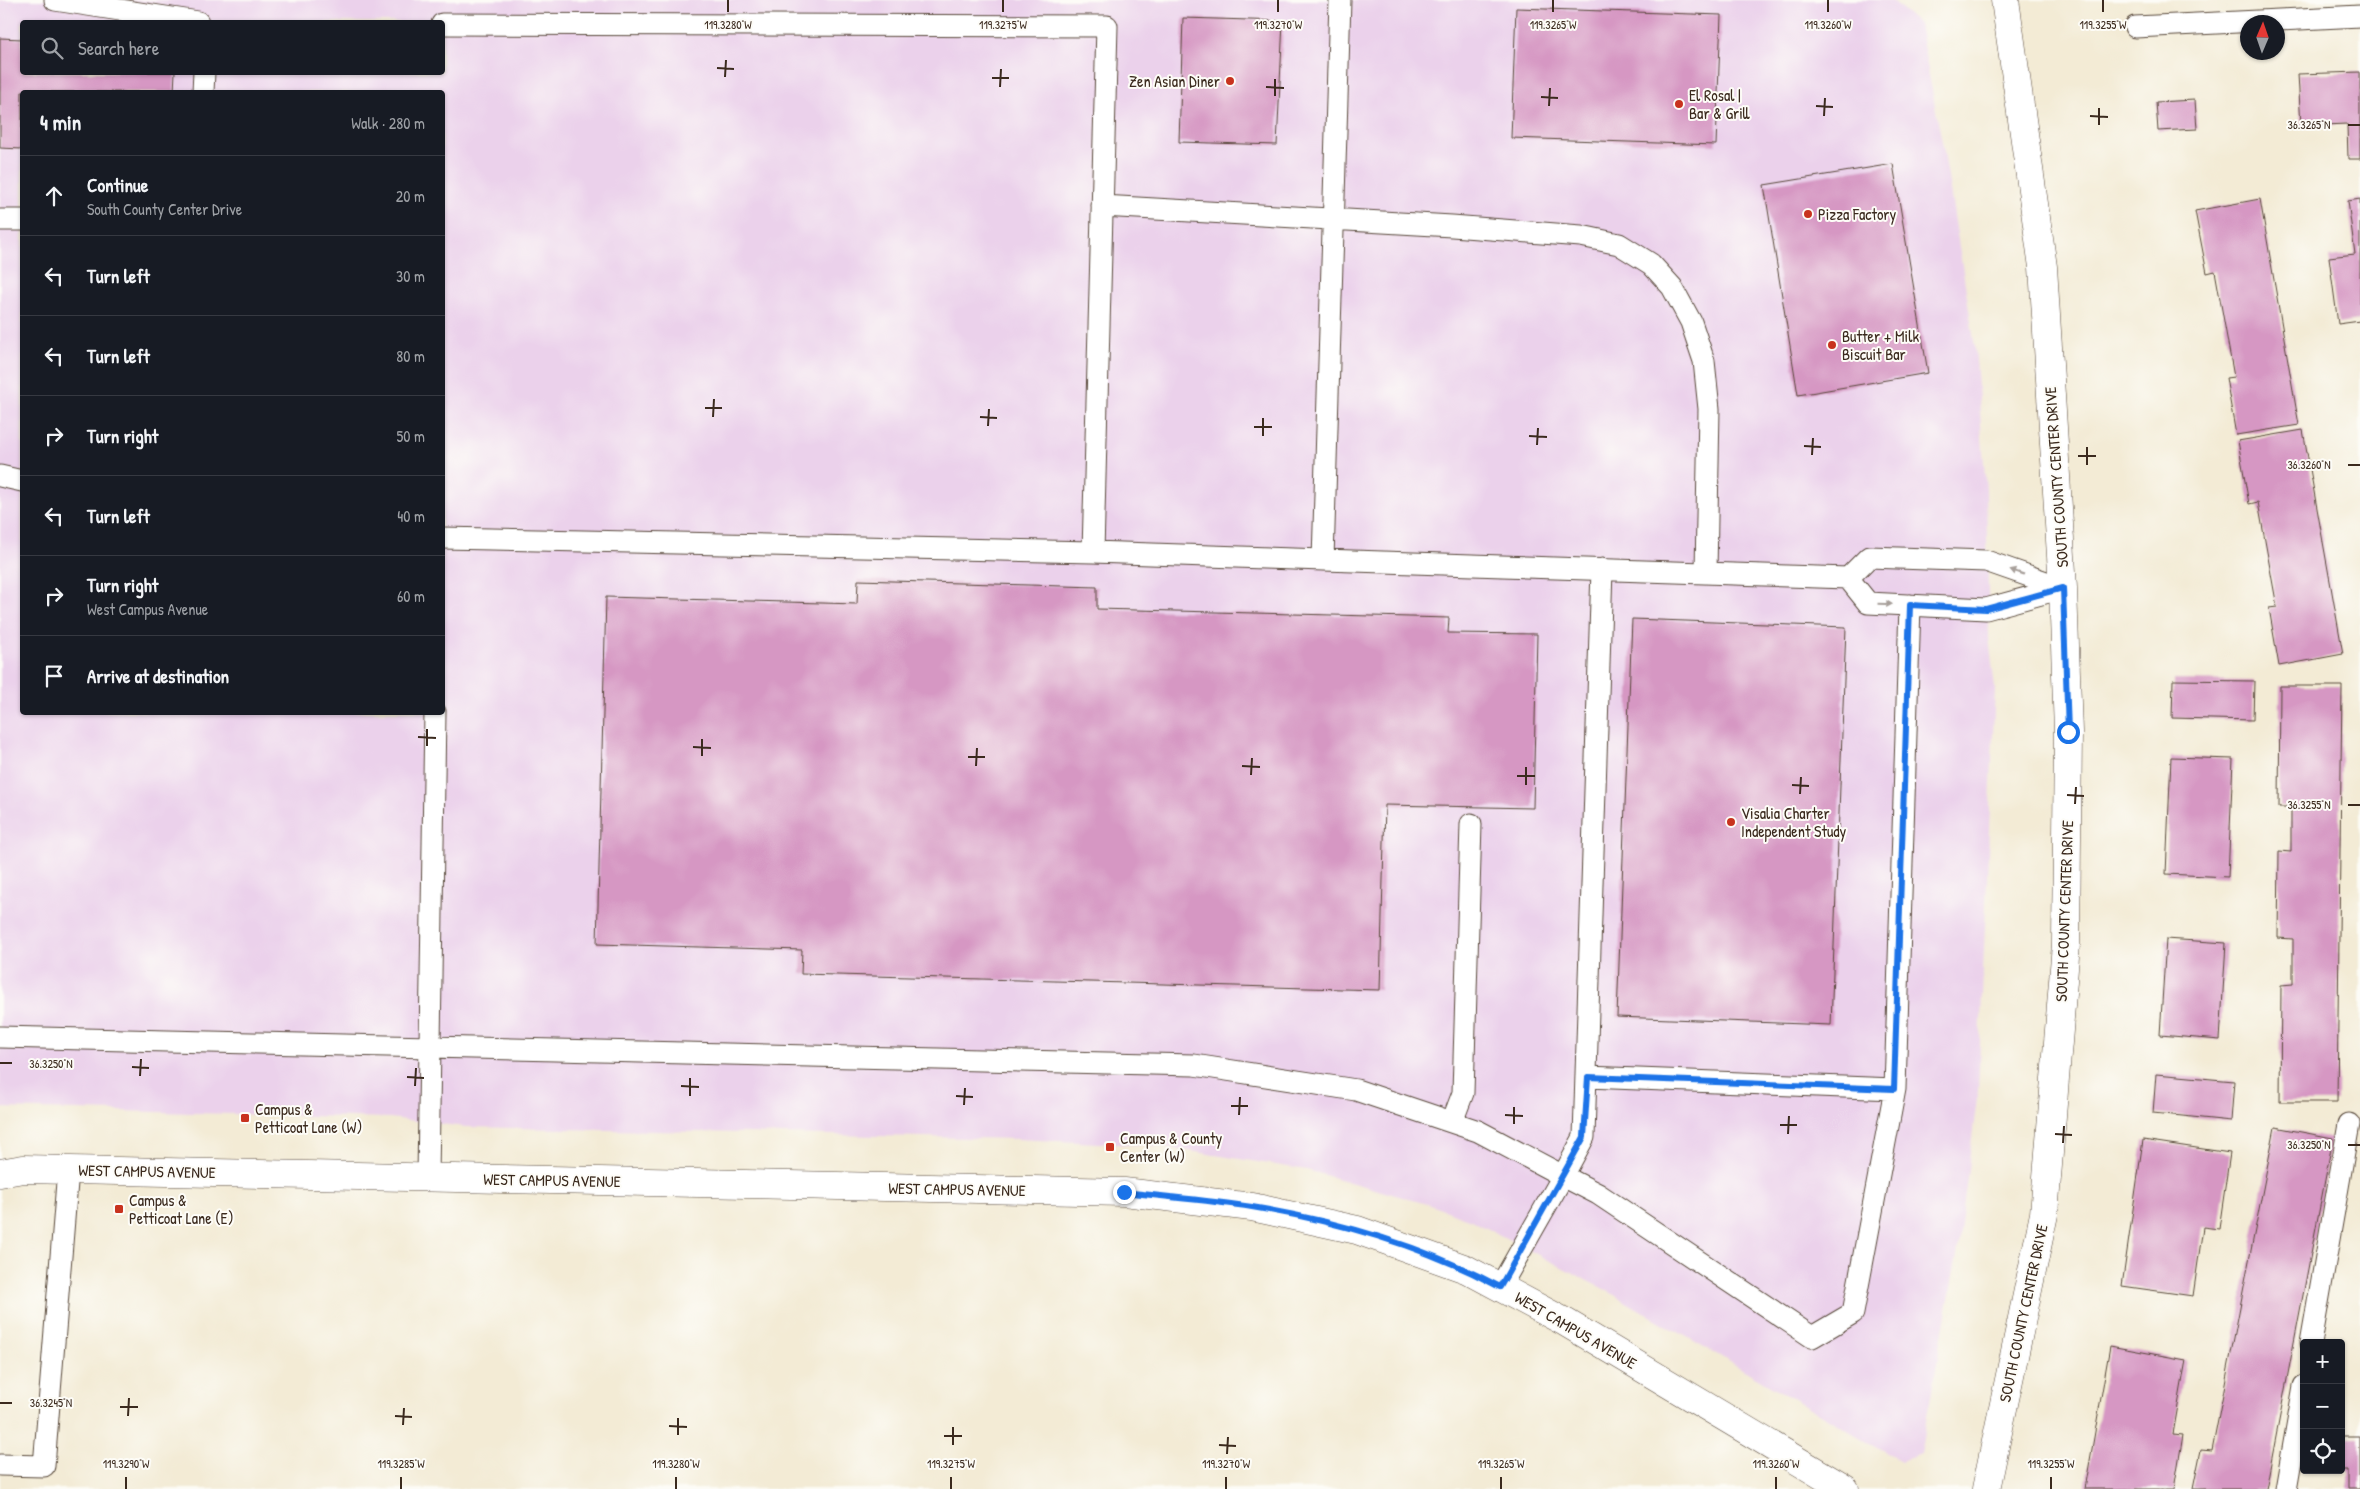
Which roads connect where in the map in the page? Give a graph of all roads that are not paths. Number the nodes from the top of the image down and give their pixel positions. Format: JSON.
{"nodes":[{"id":1,"x":55,"y":0,"type":"edge"},
{"id":2,"x":1340,"y":0,"type":"edge"},
{"id":3,"x":2005,"y":0,"type":"edge"},
{"id":4,"x":2360,"y":16,"type":"edge"},
{"id":5,"x":185,"y":20,"type":"edge"},
{"id":6,"x":445,"y":24,"type":"edge"},
{"id":7,"x":2135,"y":27,"type":"dead end"},
{"id":8,"x":204,"y":75,"type":"edge"},
{"id":9,"x":204,"y":90,"type":"edge"},
{"id":10,"x":1102,"y":206,"type":"junction"},
{"id":11,"x":1334,"y":219,"type":"junction"},
{"id":12,"x":0,"y":220,"type":"edge"},
{"id":13,"x":20,"y":220,"type":"edge"},
{"id":14,"x":0,"y":476,"type":"edge"},
{"id":15,"x":20,"y":481,"type":"edge"},
{"id":16,"x":445,"y":538,"type":"edge"},
{"id":17,"x":1093,"y":552,"type":"junction"},
{"id":18,"x":1323,"y":560,"type":"junction"},
{"id":19,"x":1602,"y":569,"type":"junction"},
{"id":20,"x":1706,"y":572,"type":"junction"},
{"id":21,"x":1848,"y":578,"type":"junction"},
{"id":22,"x":2063,"y":588,"type":"junction"},
{"id":23,"x":1910,"y":605,"type":"junction"},
{"id":24,"x":435,"y":715,"type":"edge"},
{"id":25,"x":1471,"y":824,"type":"dead end"},
{"id":26,"x":0,"y":1037,"type":"edge"},
{"id":27,"x":431,"y":1046,"type":"junction"},
{"id":28,"x":1588,"y":1077,"type":"junction"},
{"id":29,"x":1894,"y":1089,"type":"junction"},
{"id":30,"x":1452,"y":1122,"type":"junction"},
{"id":31,"x":2349,"y":1124,"type":"dead end"},
{"id":32,"x":68,"y":1170,"type":"junction"},
{"id":33,"x":0,"y":1173,"type":"edge"},
{"id":34,"x":1562,"y":1176,"type":"junction"},
{"id":35,"x":428,"y":1177,"type":"junction"},
{"id":36,"x":1500,"y":1287,"type":"junction"},
{"id":37,"x":2312,"y":1339,"type":"edge"},
{"id":38,"x":2300,"y":1409,"type":"edge"},
{"id":39,"x":0,"y":1465,"type":"edge"},
{"id":40,"x":1845,"y":1489,"type":"edge"},
{"id":41,"x":1986,"y":1489,"type":"edge"},
{"id":42,"x":2286,"y":1489,"type":"edge"}],
"edges":[{"from":1,"to":5,"type":"lane"},
{"from":2,"to":11,"type":"lane"},
{"from":3,"to":22,"type":"street","name":"SOUTH COUNTY CENTER DRIVE"},
{"from":4,"to":7,"type":"lane"},
{"from":6,"to":10,"type":"lane"},
{"from":8,"to":9,"type":"lane"},
{"from":10,"to":11,"type":"lane"},
{"from":10,"to":17,"type":"lane"},
{"from":11,"to":18,"type":"lane"},
{"from":11,"to":20,"type":"lane"},
{"from":12,"to":13,"type":"lane"},
{"from":14,"to":15,"type":"lane"},
{"from":16,"to":17,"type":"lane"},
{"from":17,"to":18,"type":"lane"},
{"from":18,"to":19,"type":"lane"},
{"from":19,"to":20,"type":"lane"},
{"from":19,"to":28,"type":"lane"},
{"from":20,"to":21,"type":"lane"},
{"from":22,"to":21,"type":"lane","one_way":true},
{"from":21,"to":23,"type":"lane","one_way":true},
{"from":22,"to":23,"type":"lane"},
{"from":22,"to":41,"type":"street","name":"SOUTH COUNTY CENTER DRIVE"},
{"from":23,"to":29,"type":"lane"},
{"from":24,"to":27,"type":"lane"},
{"from":25,"to":30,"type":"lane"},
{"from":26,"to":27,"type":"lane"},
{"from":27,"to":30,"type":"lane"},
{"from":27,"to":35,"type":"lane"},
{"from":28,"to":29,"type":"lane"},
{"from":28,"to":34,"type":"lane"},
{"from":29,"to":34,"type":"lane"},
{"from":30,"to":34,"type":"lane"},
{"from":31,"to":37,"type":"lane"},
{"from":32,"to":33,"type":"street","name":"WEST CAMPUS AVENUE"},
{"from":32,"to":35,"type":"street","name":"WEST CAMPUS AVENUE"},
{"from":32,"to":39,"type":"lane"},
{"from":34,"to":36,"type":"lane"},
{"from":35,"to":36,"type":"street","name":"WEST CAMPUS AVENUE"},
{"from":36,"to":40,"type":"street","name":"WEST CAMPUS AVENUE"},
{"from":38,"to":42,"type":"lane"}]}
